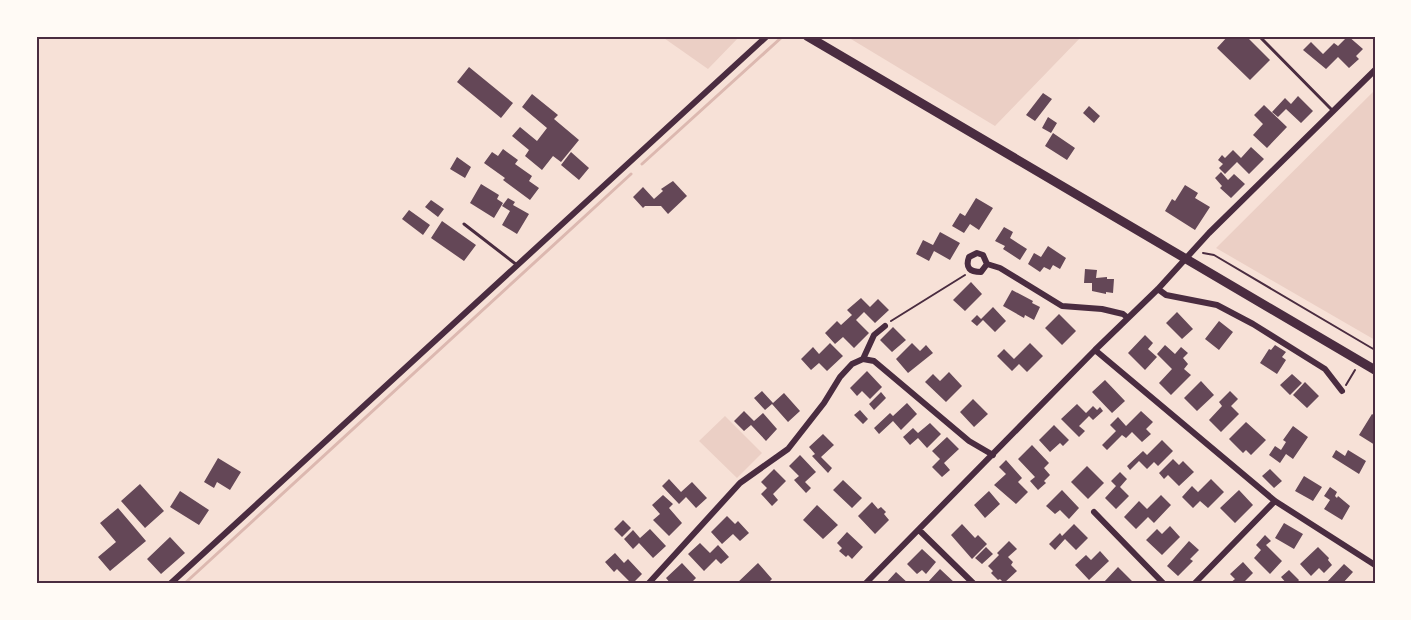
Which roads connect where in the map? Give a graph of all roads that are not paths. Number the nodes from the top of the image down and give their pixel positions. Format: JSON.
{"nodes":[{"id":1,"x":767,"y":36,"type":"edge"},
{"id":2,"x":807,"y":36,"type":"edge"},
{"id":3,"x":1259,"y":36,"type":"edge"},
{"id":4,"x":1375,"y":70,"type":"edge"},
{"id":5,"x":1333,"y":112,"type":"junction"},
{"id":6,"x":464,"y":224,"type":"dead end"},
{"id":7,"x":1185,"y":259,"type":"junction"},
{"id":8,"x":987,"y":264,"type":"junction"},
{"id":9,"x":517,"y":265,"type":"junction"},
{"id":10,"x":1158,"y":289,"type":"junction"},
{"id":11,"x":1128,"y":318,"type":"junction"},
{"id":12,"x":885,"y":326,"type":"road end"},
{"id":13,"x":1095,"y":350,"type":"junction"},
{"id":14,"x":863,"y":359,"type":"junction"},
{"id":15,"x":1375,"y":370,"type":"edge"},
{"id":16,"x":1342,"y":391,"type":"road end"},
{"id":17,"x":993,"y":455,"type":"junction"},
{"id":18,"x":1275,"y":501,"type":"junction"},
{"id":19,"x":1094,"y":512,"type":"dead end"},
{"id":20,"x":920,"y":530,"type":"junction"},
{"id":21,"x":1375,"y":564,"type":"edge"},
{"id":22,"x":170,"y":584,"type":"edge"},
{"id":23,"x":648,"y":584,"type":"edge"},
{"id":24,"x":865,"y":584,"type":"edge"},
{"id":25,"x":974,"y":584,"type":"edge"},
{"id":26,"x":1164,"y":584,"type":"edge"},
{"id":27,"x":1194,"y":584,"type":"edge"}],
"edges":[{"from":1,"to":9,"type":"street"},
{"from":2,"to":7,"type":"main road"},
{"from":3,"to":5,"type":"lane"},
{"from":4,"to":5,"type":"street"},
{"from":5,"to":7,"type":"street"},
{"from":6,"to":9,"type":"lane"},
{"from":7,"to":10,"type":"street"},
{"from":7,"to":15,"type":"main road"},
{"from":8,"to":8,"type":"street"},
{"from":8,"to":11,"type":"street"},
{"from":9,"to":22,"type":"street"},
{"from":10,"to":11,"type":"street"},
{"from":10,"to":16,"type":"street"},
{"from":11,"to":13,"type":"street"},
{"from":12,"to":14,"type":"street"},
{"from":13,"to":17,"type":"street"},
{"from":13,"to":18,"type":"street"},
{"from":14,"to":17,"type":"street"},
{"from":14,"to":23,"type":"street"},
{"from":17,"to":20,"type":"street"},
{"from":18,"to":21,"type":"street"},
{"from":18,"to":27,"type":"street"},
{"from":19,"to":26,"type":"street"},
{"from":20,"to":24,"type":"street"},
{"from":20,"to":25,"type":"street"}]}
